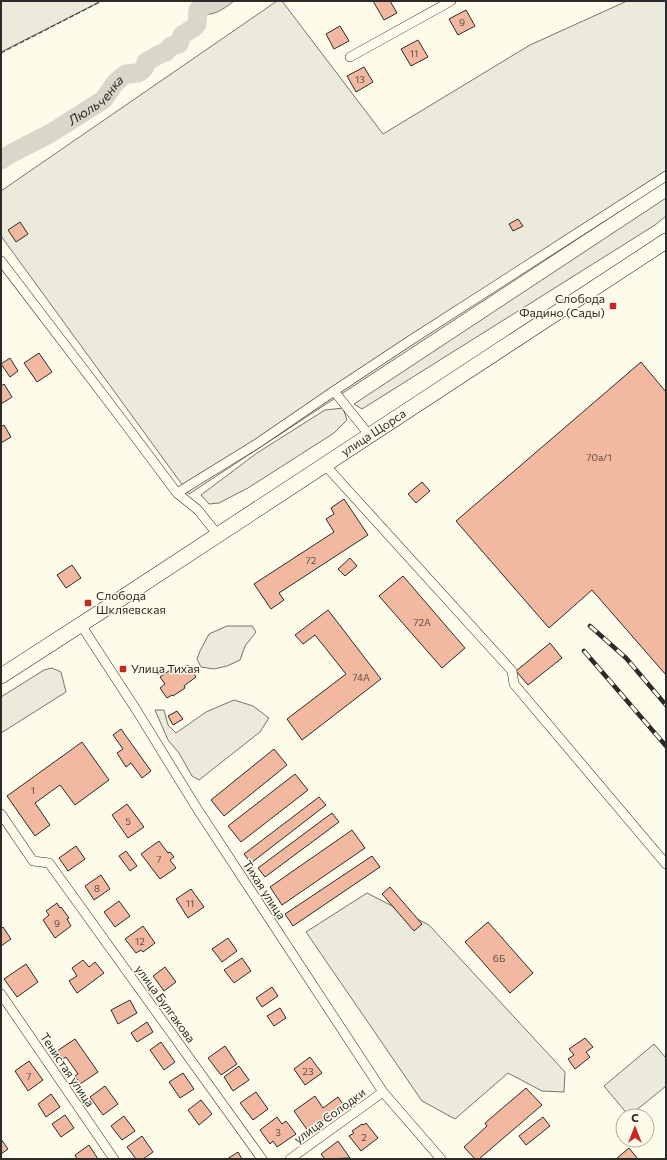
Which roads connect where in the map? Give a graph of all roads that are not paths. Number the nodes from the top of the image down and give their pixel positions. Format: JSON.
{"nodes":[{"id":1,"x":452,"y":1,"type":"edge"},
{"id":2,"x":350,"y":57,"type":"dead end"},
{"id":3,"x":666,"y":176,"type":"edge"},
{"id":4,"x":666,"y":241,"type":"edge"},
{"id":5,"x":1,"y":261,"type":"edge"},
{"id":6,"x":334,"y":391,"type":"junction"},
{"id":7,"x":370,"y":436,"type":"junction"},
{"id":8,"x":325,"y":465,"type":"junction"},
{"id":9,"x":177,"y":493,"type":"junction"},
{"id":10,"x":218,"y":535,"type":"junction"},
{"id":11,"x":81,"y":625,"type":"junction"},
{"id":12,"x":1,"y":676,"type":"edge"},
{"id":13,"x":1,"y":814,"type":"edge"},
{"id":14,"x":666,"y":864,"type":"edge"},
{"id":15,"x":1,"y":994,"type":"edge"},
{"id":16,"x":383,"y":1092,"type":"junction"},
{"id":17,"x":114,"y":1159,"type":"edge"},
{"id":18,"x":262,"y":1159,"type":"edge"},
{"id":19,"x":290,"y":1159,"type":"edge"},
{"id":20,"x":441,"y":1159,"type":"edge"}],
"edges":[{"from":1,"to":2,"type":"street"},
{"from":3,"to":6,"type":"street"},
{"from":4,"to":7,"type":"main road","name":"улица Щорса"},
{"from":5,"to":9,"type":"street"},
{"from":6,"to":7,"type":"street"},
{"from":6,"to":9,"type":"street"},
{"from":7,"to":8,"type":"main road","name":"улица Щорса"},
{"from":8,"to":10,"type":"main road","name":"улица Щорса"},
{"from":8,"to":14,"type":"street"},
{"from":9,"to":10,"type":"street"},
{"from":10,"to":11,"type":"main road","name":"улица Щорса"},
{"from":11,"to":12,"type":"main road","name":"улица Щорса"},
{"from":11,"to":16,"type":"street","name":"Тихая улица"},
{"from":13,"to":18,"type":"street","name":"улица Булгакова"},
{"from":15,"to":17,"type":"street","name":"Тенистая улица"},
{"from":16,"to":19,"type":"street","name":"улица Солодки"},
{"from":16,"to":20,"type":"street","name":"Тихая улица"}]}
